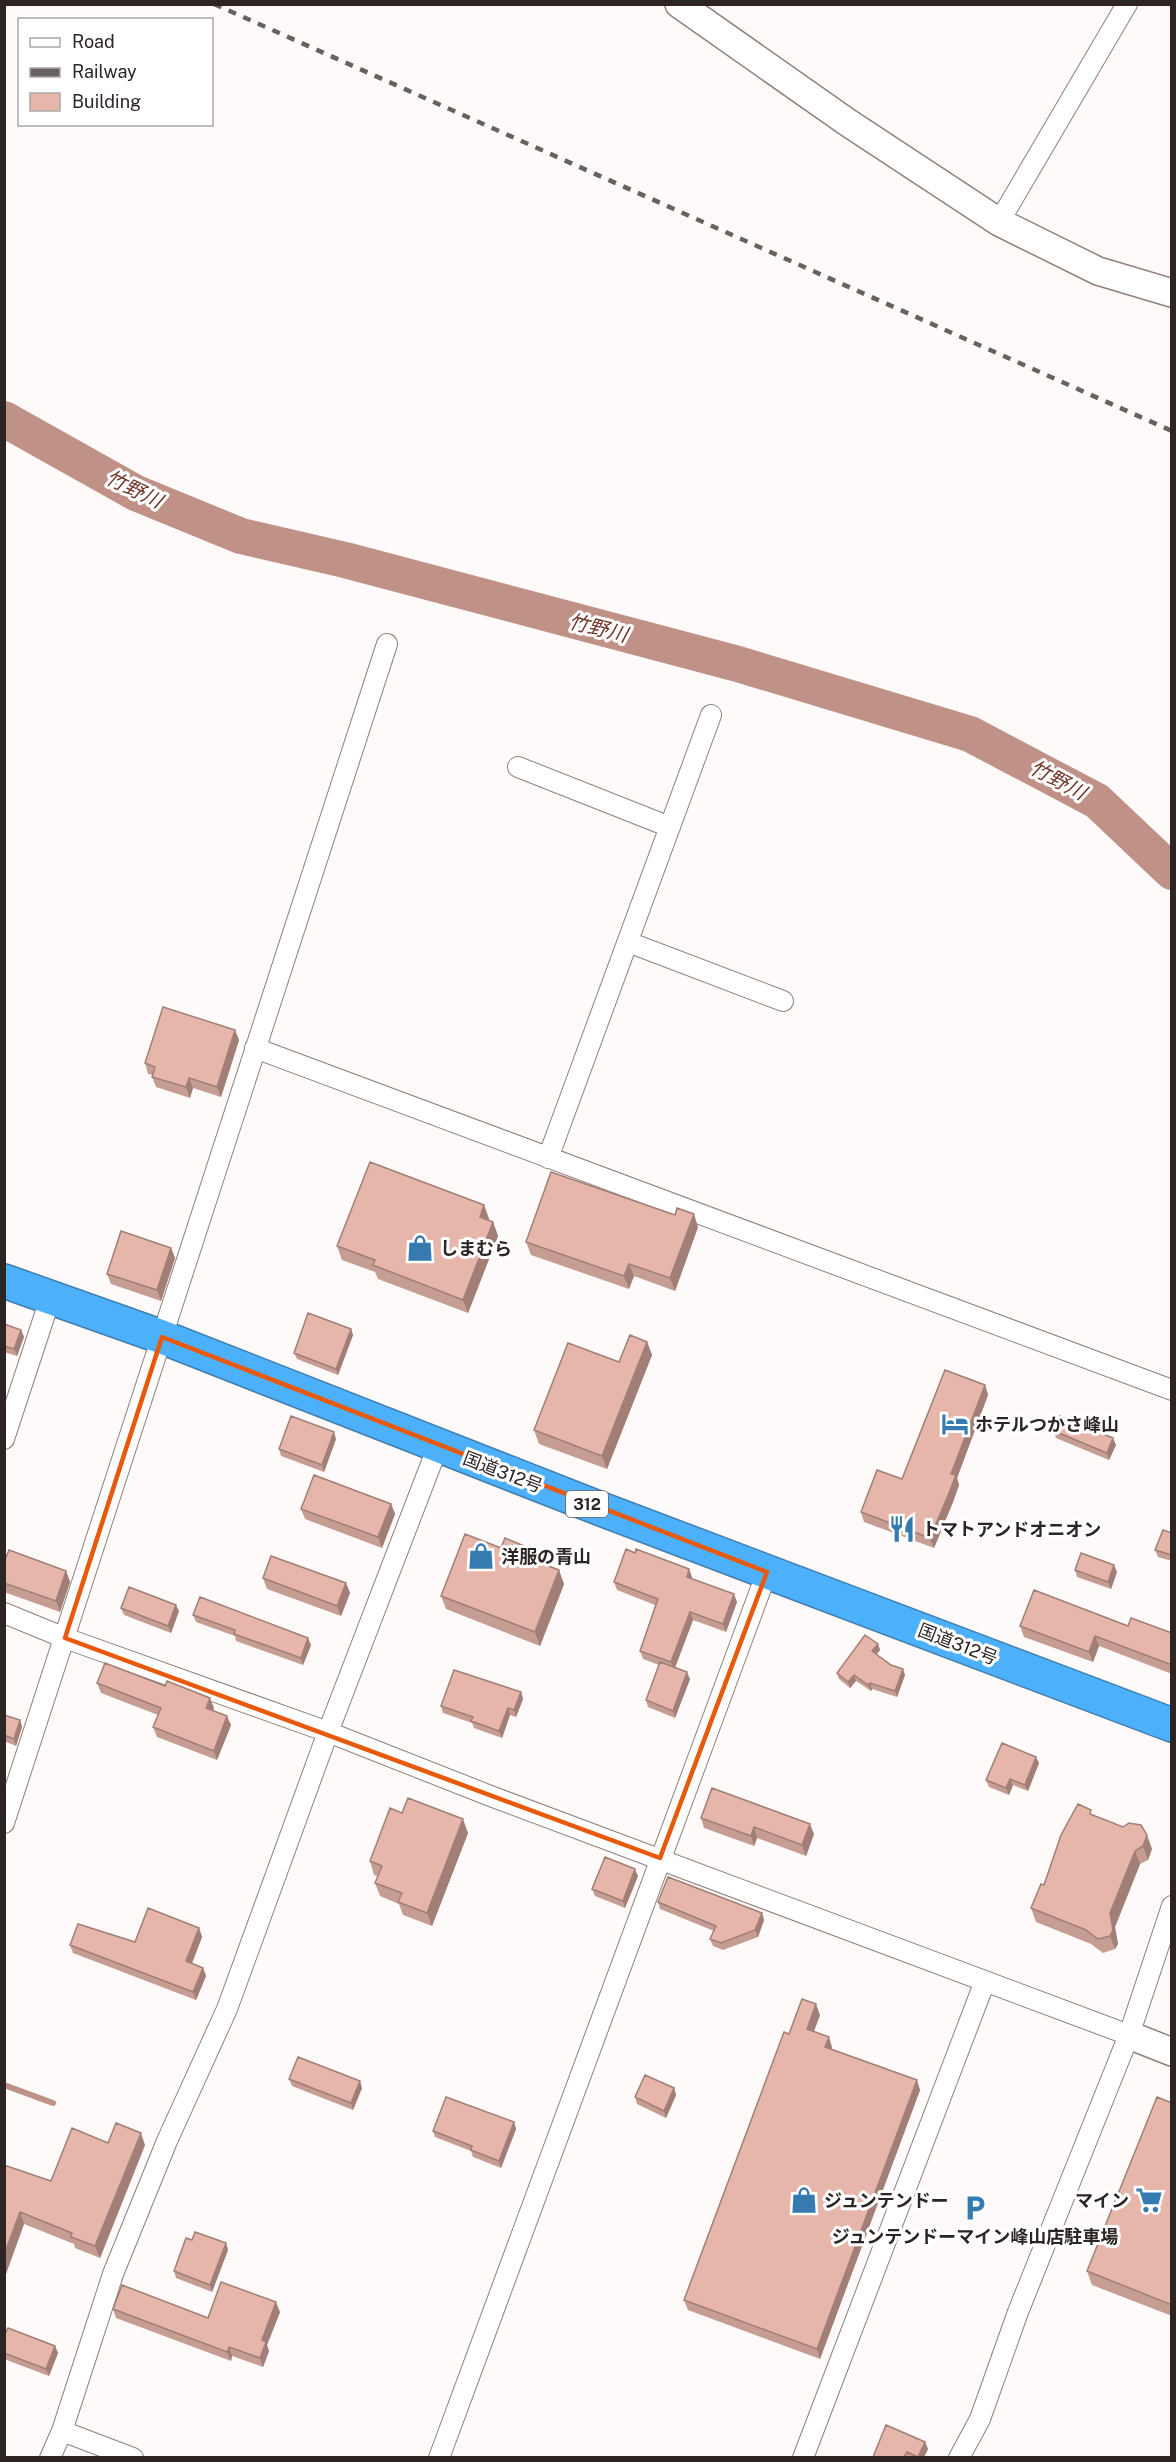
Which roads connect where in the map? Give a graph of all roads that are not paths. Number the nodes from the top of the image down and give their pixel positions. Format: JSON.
{"nodes":[{"id":1,"x":680,"y":4,"type":"edge"},
{"id":2,"x":1127,"y":4,"type":"edge"},
{"id":3,"x":999,"y":222,"type":"junction"},
{"id":4,"x":1172,"y":293,"type":"edge"},
{"id":5,"x":387,"y":644,"type":"dead end"},
{"id":6,"x":711,"y":716,"type":"dead end"},
{"id":7,"x":518,"y":767,"type":"dead end"},
{"id":8,"x":670,"y":827,"type":"junction"},
{"id":9,"x":628,"y":942,"type":"junction"},
{"id":10,"x":783,"y":1001,"type":"dead end"},
{"id":11,"x":255,"y":1048,"type":"junction"},
{"id":12,"x":548,"y":1158,"type":"junction"},
{"id":13,"x":4,"y":1281,"type":"edge"},
{"id":14,"x":50,"y":1299,"type":"junction"},
{"id":15,"x":162,"y":1336,"type":"junction"},
{"id":16,"x":1172,"y":1390,"type":"edge"},
{"id":17,"x":4,"y":1439,"type":"edge"},
{"id":18,"x":438,"y":1446,"type":"junction"},
{"id":19,"x":767,"y":1572,"type":"junction"},
{"id":20,"x":4,"y":1613,"type":"edge"},
{"id":21,"x":65,"y":1638,"type":"junction"},
{"id":22,"x":1172,"y":1725,"type":"edge"},
{"id":23,"x":328,"y":1732,"type":"junction"},
{"id":24,"x":4,"y":1822,"type":"edge"},
{"id":25,"x":660,"y":1858,"type":"junction"},
{"id":26,"x":1172,"y":1906,"type":"edge"},
{"id":27,"x":985,"y":1981,"type":"junction"},
{"id":28,"x":1129,"y":2035,"type":"junction"},
{"id":29,"x":1172,"y":2052,"type":"edge"},
{"id":30,"x":62,"y":2431,"type":"junction"},
{"id":31,"x":50,"y":2457,"type":"edge"},
{"id":32,"x":133,"y":2457,"type":"edge"},
{"id":33,"x":439,"y":2457,"type":"edge"},
{"id":34,"x":803,"y":2457,"type":"edge"},
{"id":35,"x":960,"y":2457,"type":"edge"}],
"edges":[{"from":1,"to":3,"type":"street"},
{"from":2,"to":3,"type":"street"},
{"from":3,"to":4,"type":"street"},
{"from":5,"to":11,"type":"street"},
{"from":6,"to":8,"type":"street"},
{"from":7,"to":8,"type":"street"},
{"from":8,"to":9,"type":"street"},
{"from":9,"to":10,"type":"street"},
{"from":9,"to":12,"type":"street"},
{"from":11,"to":12,"type":"street"},
{"from":11,"to":15,"type":"street"},
{"from":12,"to":16,"type":"street"},
{"from":13,"to":14,"type":"highway","name":"国道312号","number":"312"},
{"from":14,"to":15,"type":"highway","name":"国道312号","number":"312"},
{"from":14,"to":17,"type":"street"},
{"from":15,"to":18,"type":"highway","name":"国道312号","number":"312"},
{"from":15,"to":21,"type":"street"},
{"from":18,"to":19,"type":"highway","name":"国道312号","number":"312"},
{"from":18,"to":23,"type":"street"},
{"from":19,"to":22,"type":"highway","name":"国道312号","number":"312"},
{"from":19,"to":25,"type":"street"},
{"from":20,"to":21,"type":"street"},
{"from":21,"to":23,"type":"street"},
{"from":21,"to":24,"type":"street"},
{"from":23,"to":25,"type":"street"},
{"from":23,"to":30,"type":"street"},
{"from":25,"to":27,"type":"street"},
{"from":25,"to":33,"type":"street"},
{"from":26,"to":28,"type":"street"},
{"from":27,"to":28,"type":"street"},
{"from":27,"to":34,"type":"street"},
{"from":28,"to":29,"type":"street"},
{"from":28,"to":35,"type":"street"},
{"from":30,"to":31,"type":"street"},
{"from":30,"to":32,"type":"street"}]}
